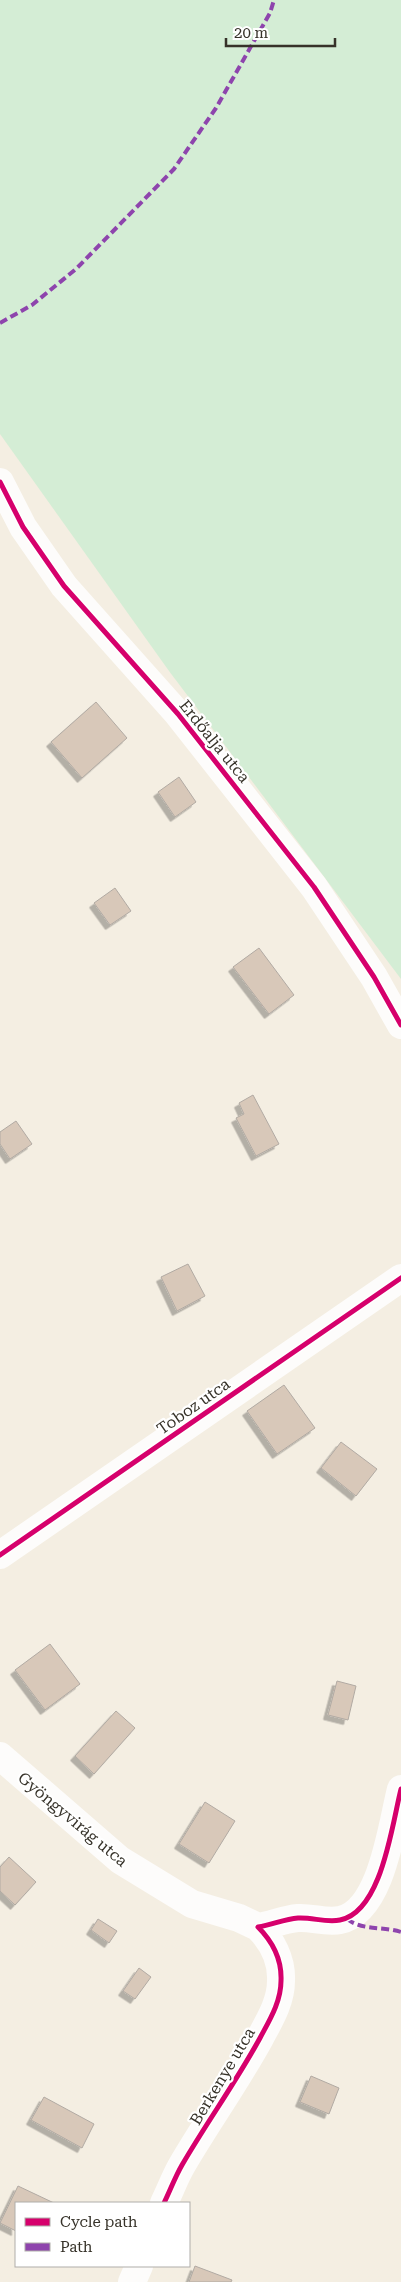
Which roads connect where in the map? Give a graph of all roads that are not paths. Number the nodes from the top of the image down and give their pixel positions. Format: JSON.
{"nodes":[{"id":1,"x":0,"y":482,"type":"edge"},
{"id":2,"x":401,"y":1025,"type":"edge"},
{"id":3,"x":401,"y":1278,"type":"edge"},
{"id":4,"x":0,"y":1555,"type":"edge"},
{"id":5,"x":0,"y":1756,"type":"edge"},
{"id":6,"x":401,"y":1788,"type":"edge"},
{"id":7,"x":258,"y":1927,"type":"junction"},
{"id":8,"x":164,"y":2202,"type":"edge"},
{"id":9,"x":138,"y":2267,"type":"edge"},
{"id":10,"x":132,"y":2282,"type":"edge"}],
"edges":[{"from":1,"to":2,"type":"street","name":"Erdőalja utca"},
{"from":3,"to":4,"type":"street","name":"Toboz utca"},
{"from":5,"to":7,"type":"street","name":"Gyöngyvirág utca"},
{"from":6,"to":7,"type":"street"},
{"from":7,"to":8,"type":"street","name":"Berkenye utca"},
{"from":9,"to":10,"type":"street"}]}
